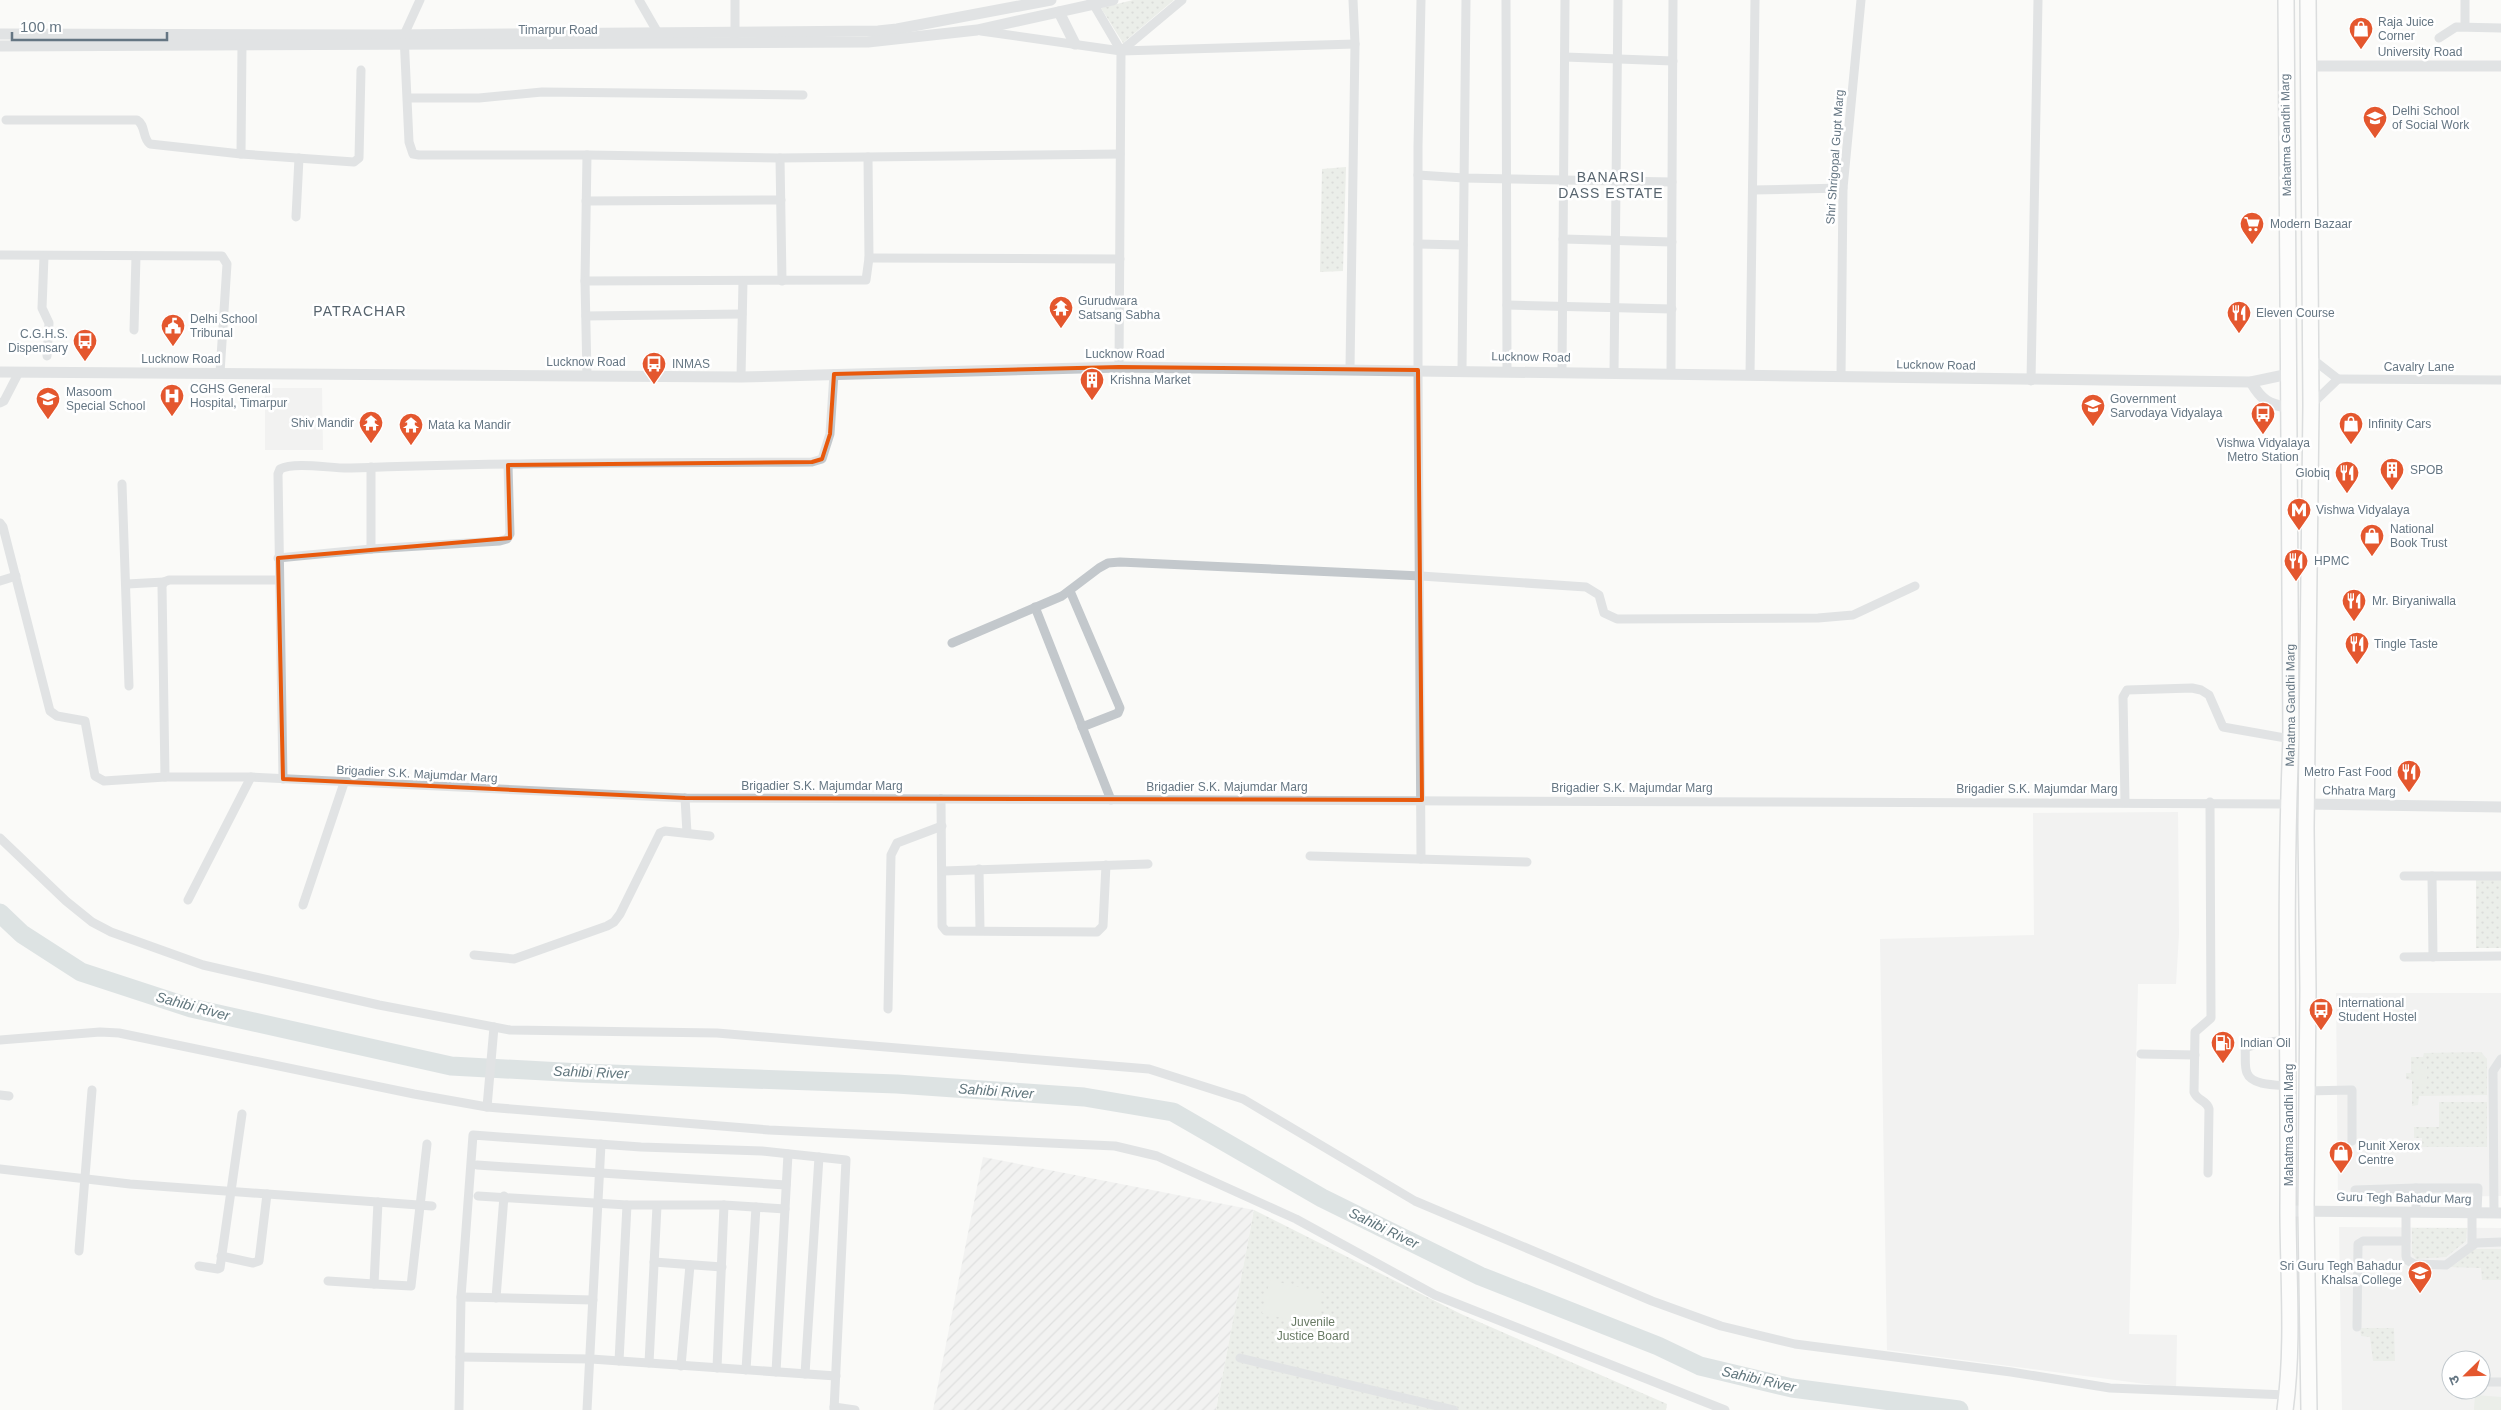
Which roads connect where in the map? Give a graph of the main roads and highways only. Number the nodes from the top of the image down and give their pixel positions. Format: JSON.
{"nodes":[{"id":1,"x":2286,"y":0,"type":"edge"},
{"id":2,"x":2308,"y":0,"type":"edge"},
{"id":3,"x":2290,"y":583,"type":"junction"},
{"id":4,"x":2310,"y":583,"type":"junction"},
{"id":5,"x":2285,"y":1410,"type":"edge"},
{"id":6,"x":2309,"y":1410,"type":"edge"}],
"edges":[{"from":1,"to":3,"type":"main road","name":"Mahatma Gandhi Marg"},
{"from":2,"to":4,"type":"main road","name":"Mahatma Gandhi Marg"},
{"from":3,"to":4,"type":"main road"},
{"from":3,"to":5,"type":"main road","name":"Mahatma Gandhi Marg"},
{"from":4,"to":6,"type":"main road","name":"Mahatma Gandhi Marg"}]}
